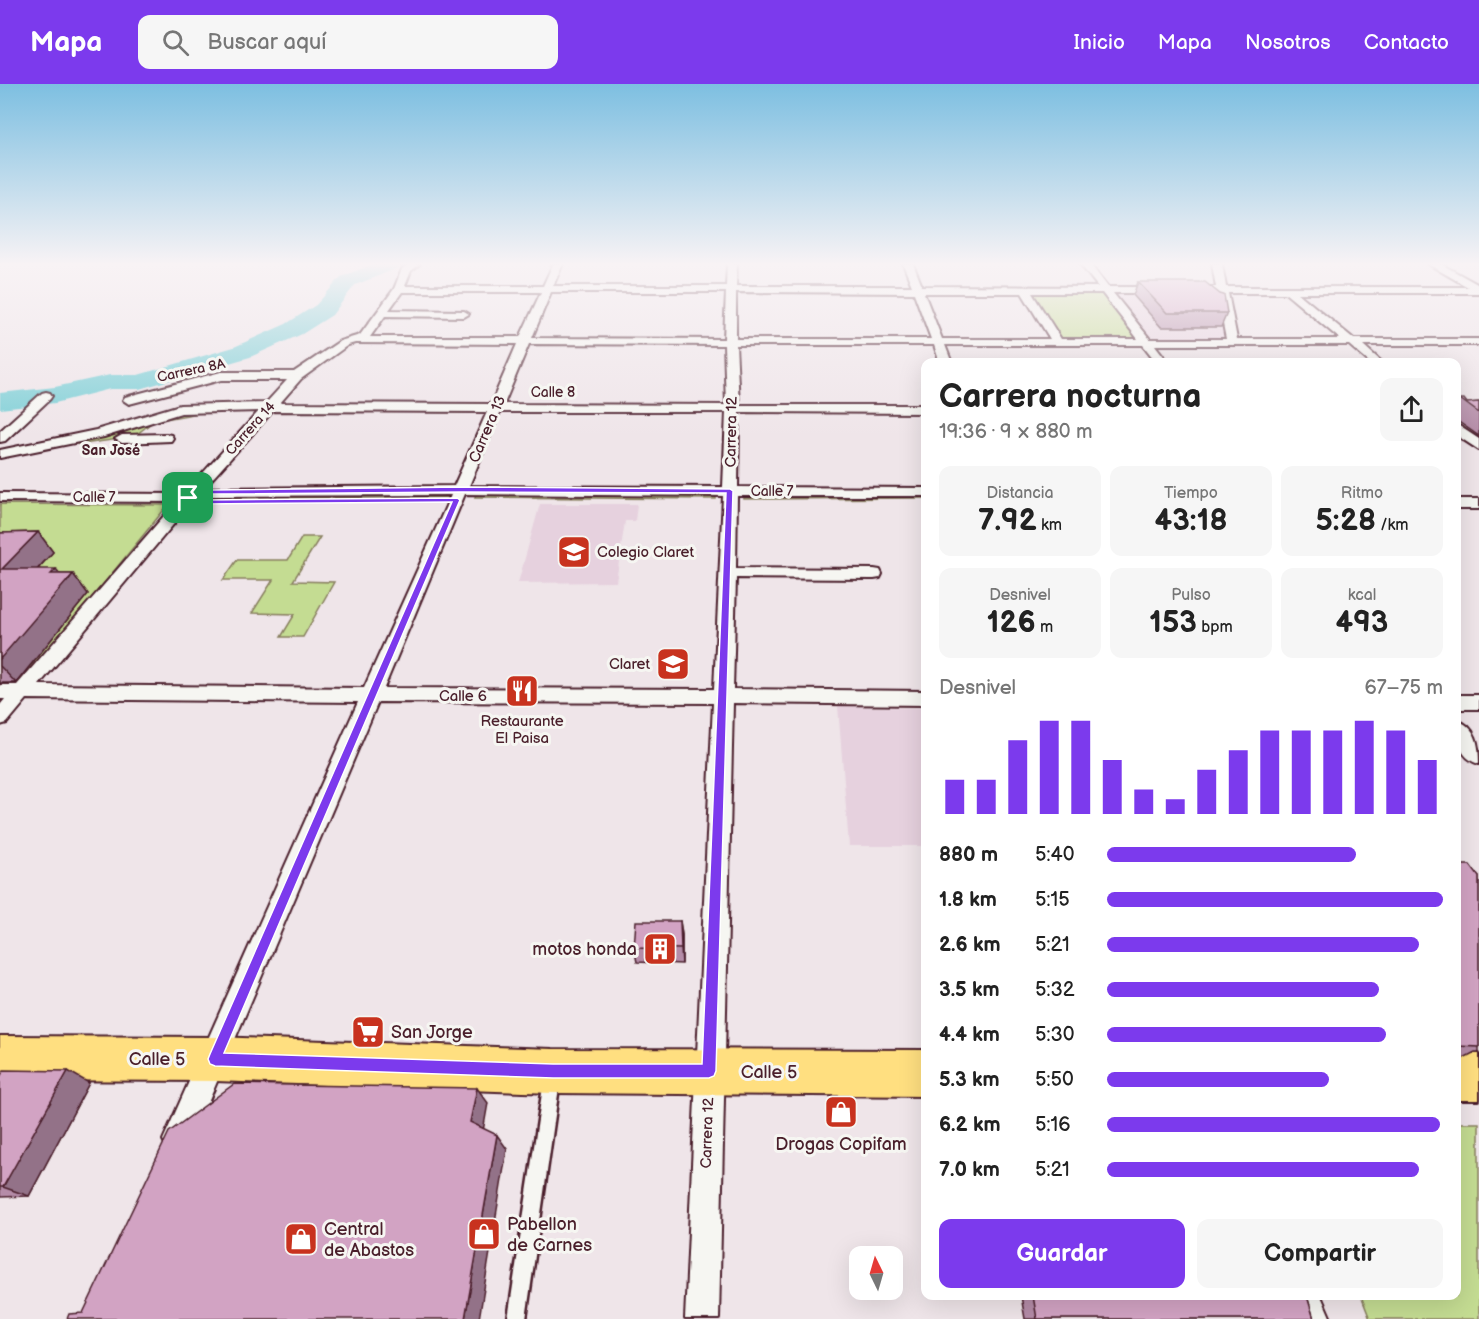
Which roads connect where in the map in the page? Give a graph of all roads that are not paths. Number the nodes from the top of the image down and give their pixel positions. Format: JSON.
{"nodes":[{"id":1,"x":376,"y":322,"type":"edge"},
{"id":2,"x":533,"y":322,"type":"edge"},
{"id":3,"x":730,"y":322,"type":"edge"},
{"id":4,"x":930,"y":322,"type":"edge"},
{"id":5,"x":1045,"y":322,"type":"edge"},
{"id":6,"x":1130,"y":322,"type":"edge"},
{"id":7,"x":1228,"y":322,"type":"edge"},
{"id":8,"x":1326,"y":322,"type":"edge"},
{"id":9,"x":356,"y":340,"type":"junction"},
{"id":10,"x":524,"y":341,"type":"junction"},
{"id":11,"x":730,"y":342,"type":"junction"},
{"id":12,"x":1058,"y":342,"type":"junction"},
{"id":13,"x":1146,"y":342,"type":"junction"},
{"id":14,"x":1232,"y":342,"type":"junction"},
{"id":15,"x":1351,"y":342,"type":"junction"},
{"id":16,"x":1479,"y":342,"type":"edge"},
{"id":17,"x":938,"y":343,"type":"junction"},
{"id":18,"x":944,"y":358,"type":"edge"},
{"id":19,"x":1159,"y":358,"type":"edge"},
{"id":20,"x":1371,"y":358,"type":"edge"},
{"id":21,"x":297,"y":376,"type":"junction"},
{"id":22,"x":46,"y":396,"type":"dead end"},
{"id":23,"x":129,"y":400,"type":"dead end"},
{"id":24,"x":270,"y":406,"type":"junction"},
{"id":25,"x":218,"y":407,"type":"junction"},
{"id":26,"x":496,"y":407,"type":"junction"},
{"id":27,"x":734,"y":408,"type":"junction"},
{"id":28,"x":921,"y":409,"type":"edge"},
{"id":29,"x":1461,"y":432,"type":"edge"},
{"id":30,"x":0,"y":438,"type":"edge"},
{"id":31,"x":166,"y":438,"type":"dead end"},
{"id":32,"x":1479,"y":447,"type":"edge"},
{"id":33,"x":0,"y":454,"type":"edge"},
{"id":34,"x":921,"y":492,"type":"edge"},
{"id":35,"x":1461,"y":492,"type":"edge"},
{"id":36,"x":1479,"y":492,"type":"edge"},
{"id":37,"x":459,"y":495,"type":"junction"},
{"id":38,"x":729,"y":496,"type":"junction"},
{"id":39,"x":0,"y":497,"type":"edge"},
{"id":40,"x":188,"y":498,"type":"junction"},
{"id":41,"x":921,"y":502,"type":"edge"},
{"id":42,"x":1461,"y":504,"type":"edge"},
{"id":43,"x":1479,"y":504,"type":"edge"},
{"id":44,"x":727,"y":573,"type":"junction"},
{"id":45,"x":874,"y":574,"type":"dead end"},
{"id":46,"x":0,"y":692,"type":"edge"},
{"id":47,"x":22,"y":692,"type":"junction"},
{"id":48,"x":372,"y":696,"type":"junction"},
{"id":49,"x":722,"y":696,"type":"junction"},
{"id":50,"x":921,"y":698,"type":"edge"},
{"id":51,"x":1461,"y":702,"type":"edge"},
{"id":52,"x":1479,"y":702,"type":"edge"},
{"id":53,"x":0,"y":717,"type":"edge"},
{"id":54,"x":1461,"y":733,"type":"edge"},
{"id":55,"x":1479,"y":756,"type":"edge"},
{"id":56,"x":0,"y":1058,"type":"edge"},
{"id":57,"x":215,"y":1059,"type":"junction"},
{"id":58,"x":553,"y":1071,"type":"junction"},
{"id":59,"x":709,"y":1071,"type":"junction"},
{"id":60,"x":921,"y":1073,"type":"edge"},
{"id":61,"x":1461,"y":1077,"type":"edge"},
{"id":62,"x":1479,"y":1077,"type":"edge"},
{"id":63,"x":165,"y":1167,"type":"edge"},
{"id":64,"x":1307,"y":1300,"type":"edge"},
{"id":65,"x":517,"y":1319,"type":"edge"},
{"id":66,"x":702,"y":1319,"type":"edge"},
{"id":67,"x":1314,"y":1319,"type":"edge"}],
"edges":[{"from":1,"to":9,"type":"street","name":"Carrera 14"},
{"from":2,"to":10,"type":"street","name":"Carrera 13"},
{"from":3,"to":11,"type":"street","name":"Carrera 12"},
{"from":4,"to":17,"type":"street"},
{"from":5,"to":12,"type":"street"},
{"from":6,"to":13,"type":"street"},
{"from":7,"to":14,"type":"street"},
{"from":8,"to":15,"type":"street"},
{"from":9,"to":10,"type":"street"},
{"from":9,"to":21,"type":"street","name":"Carrera 14"},
{"from":10,"to":11,"type":"street"},
{"from":10,"to":26,"type":"street","name":"Carrera 13"},
{"from":11,"to":17,"type":"street"},
{"from":11,"to":27,"type":"street","name":"Carrera 12"},
{"from":12,"to":13,"type":"street"},
{"from":12,"to":17,"type":"street"},
{"from":13,"to":14,"type":"street"},
{"from":13,"to":19,"type":"street"},
{"from":14,"to":15,"type":"street"},
{"from":15,"to":16,"type":"street"},
{"from":15,"to":20,"type":"street"},
{"from":17,"to":18,"type":"street"},
{"from":21,"to":23,"type":"street","name":"Carrera 8A"},
{"from":21,"to":24,"type":"street","name":"Carrera 14"},
{"from":22,"to":30,"type":"street"},
{"from":24,"to":25,"type":"street","name":"Calle 8"},
{"from":24,"to":26,"type":"street","name":"Calle 8"},
{"from":24,"to":40,"type":"street","name":"Carrera 14"},
{"from":25,"to":31,"type":"street"},
{"from":25,"to":33,"type":"street","name":"Calle 8"},
{"from":26,"to":27,"type":"street","name":"Calle 8"},
{"from":26,"to":37,"type":"street","name":"Carrera 13"},
{"from":27,"to":28,"type":"street","name":"Calle 8"},
{"from":27,"to":38,"type":"street","name":"Carrera 12"},
{"from":29,"to":32,"type":"street"},
{"from":34,"to":38,"type":"street","name":"Calle 7"},
{"from":35,"to":36,"type":"street"},
{"from":37,"to":38,"type":"street","name":"Calle 7"},
{"from":37,"to":40,"type":"street","name":"Calle 7"},
{"from":37,"to":48,"type":"street","name":"Carrera 13"},
{"from":38,"to":41,"type":"street","name":"Calle 7"},
{"from":38,"to":44,"type":"street","name":"Carrera 12"},
{"from":39,"to":40,"type":"street","name":"Calle 7"},
{"from":40,"to":47,"type":"street","name":"Carrera 14"},
{"from":42,"to":43,"type":"street"},
{"from":44,"to":45,"type":"street"},
{"from":44,"to":49,"type":"street","name":"Carrera 12"},
{"from":46,"to":47,"type":"street","name":"Calle 6"},
{"from":47,"to":48,"type":"street","name":"Calle 6"},
{"from":47,"to":53,"type":"street","name":"Carrera 14"},
{"from":48,"to":49,"type":"street","name":"Calle 6"},
{"from":48,"to":57,"type":"street","name":"Carrera 13"},
{"from":49,"to":50,"type":"street","name":"Calle 6"},
{"from":49,"to":59,"type":"street","name":"Carrera 12"},
{"from":51,"to":52,"type":"street"},
{"from":54,"to":55,"type":"street"},
{"from":56,"to":57,"type":"main road","name":"Calle 5"},
{"from":57,"to":58,"type":"main road","name":"Calle 5"},
{"from":57,"to":63,"type":"street","name":"Carrera 13"},
{"from":58,"to":59,"type":"main road","name":"Calle 5"},
{"from":58,"to":65,"type":"lane"},
{"from":59,"to":60,"type":"main road","name":"Calle 5"},
{"from":59,"to":66,"type":"street","name":"Carrera 12"},
{"from":61,"to":62,"type":"main road"},
{"from":64,"to":67,"type":"street"}]}
